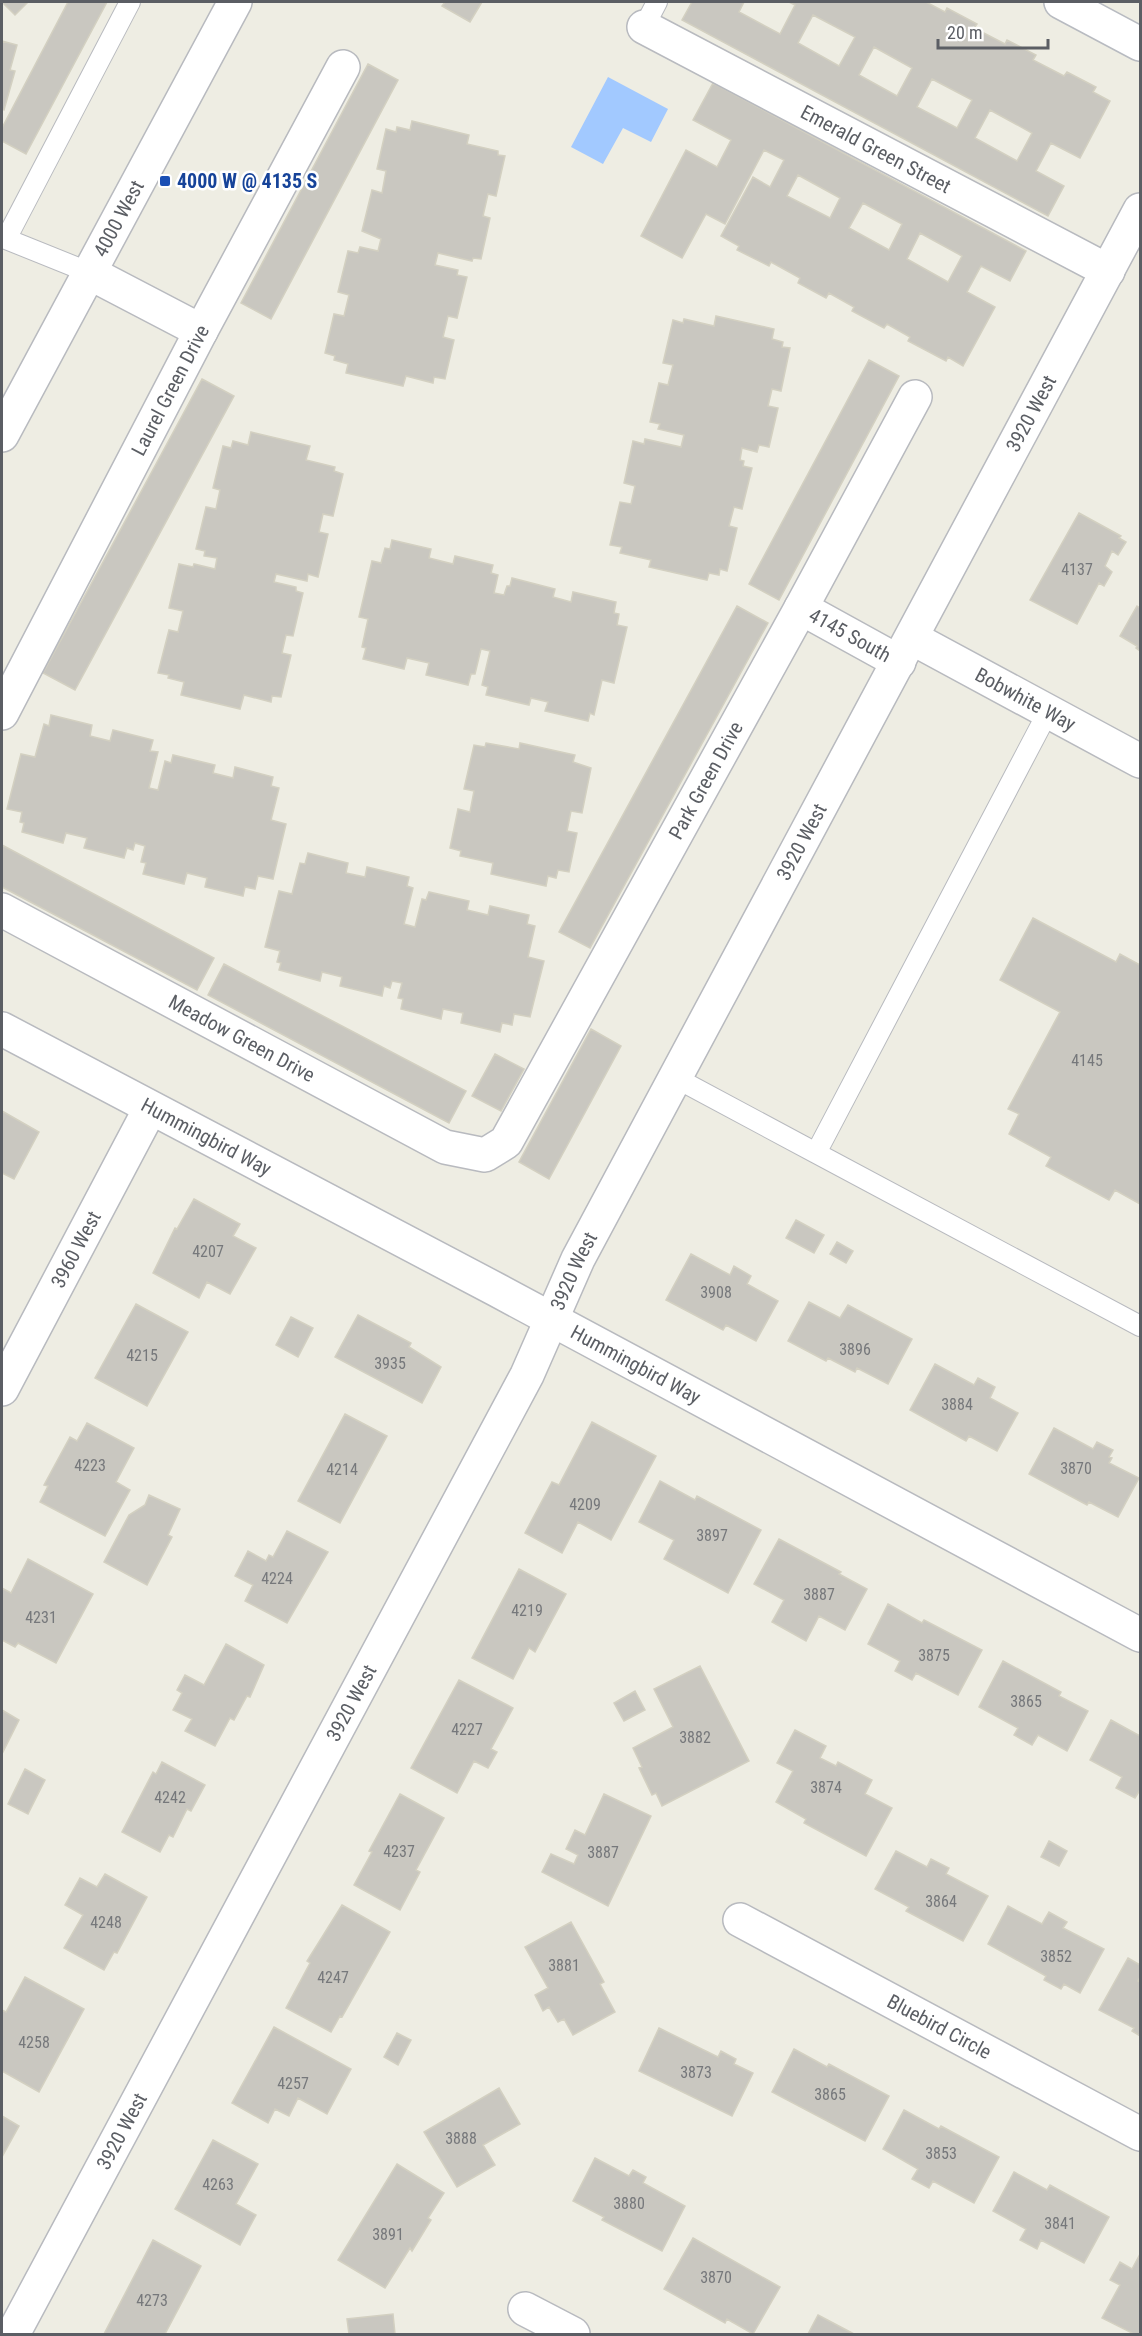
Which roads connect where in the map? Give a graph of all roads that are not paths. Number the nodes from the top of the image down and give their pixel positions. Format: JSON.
{"nodes":[{"id":1,"x":130,"y":2,"type":"edge"},
{"id":2,"x":235,"y":2,"type":"edge"},
{"id":3,"x":1061,"y":2,"type":"edge"},
{"id":4,"x":650,"y":14,"type":"edge"},
{"id":5,"x":1140,"y":44,"type":"edge"},
{"id":6,"x":343,"y":67,"type":"dead end"},
{"id":7,"x":1140,"y":210,"type":"edge"},
{"id":8,"x":3,"y":241,"type":"edge"},
{"id":9,"x":1108,"y":271,"type":"junction"},
{"id":10,"x":88,"y":272,"type":"junction"},
{"id":11,"x":201,"y":331,"type":"junction"},
{"id":12,"x":915,"y":397,"type":"dead end"},
{"id":13,"x":2,"y":435,"type":"edge"},
{"id":14,"x":801,"y":608,"type":"junction"},
{"id":15,"x":905,"y":650,"type":"junction"},
{"id":16,"x":1048,"y":712,"type":"junction"},
{"id":17,"x":2,"y":713,"type":"edge"},
{"id":18,"x":1140,"y":761,"type":"edge"},
{"id":19,"x":2,"y":910,"type":"edge"},
{"id":20,"x":2,"y":1029,"type":"edge"},
{"id":21,"x":676,"y":1078,"type":"junction"},
{"id":22,"x":150,"y":1109,"type":"junction"},
{"id":23,"x":816,"y":1152,"type":"junction"},
{"id":24,"x":485,"y":1155,"type":"joint"},
{"id":25,"x":552,"y":1320,"type":"junction"},
{"id":26,"x":1140,"y":1326,"type":"edge"},
{"id":27,"x":2,"y":1389,"type":"edge"},
{"id":28,"x":1140,"y":1635,"type":"edge"},
{"id":29,"x":740,"y":1920,"type":"dead end"},
{"id":30,"x":1140,"y":2134,"type":"edge"},
{"id":31,"x":525,"y":2309,"type":"dead end"},
{"id":32,"x":13,"y":2334,"type":"edge"},
{"id":33,"x":573,"y":2334,"type":"edge"}],
"edges":[{"from":1,"to":8,"type":"lane"},
{"from":2,"to":10,"type":"street","name":"4000 West"},
{"from":3,"to":5,"type":"street"},
{"from":4,"to":9,"type":"street","name":"Emerald Green Street"},
{"from":6,"to":11,"type":"street","name":"Laurel Green Drive"},
{"from":7,"to":9,"type":"street","name":"3920 West"},
{"from":8,"to":10,"type":"lane"},
{"from":9,"to":15,"type":"street","name":"3920 West"},
{"from":10,"to":11,"type":"street"},
{"from":10,"to":13,"type":"street","name":"4000 West"},
{"from":11,"to":17,"type":"street","name":"Laurel Green Drive"},
{"from":12,"to":14,"type":"street","name":"Park Green Drive"},
{"from":14,"to":15,"type":"street","name":"4145 South"},
{"from":14,"to":24,"type":"street","name":"Park Green Drive"},
{"from":15,"to":16,"type":"street","name":"Bobwhite Way"},
{"from":15,"to":21,"type":"street","name":"3920 West"},
{"from":16,"to":18,"type":"street","name":"Bobwhite Way"},
{"from":16,"to":23,"type":"lane"},
{"from":19,"to":24,"type":"street","name":"Meadow Green Drive"},
{"from":20,"to":22,"type":"street","name":"Hummingbird Way"},
{"from":21,"to":23,"type":"lane"},
{"from":21,"to":25,"type":"street","name":"3920 West"},
{"from":22,"to":25,"type":"street","name":"Hummingbird Way"},
{"from":22,"to":27,"type":"street","name":"3960 West"},
{"from":23,"to":26,"type":"lane"},
{"from":25,"to":28,"type":"street","name":"Hummingbird Way"},
{"from":25,"to":32,"type":"street","name":"3920 West"},
{"from":29,"to":30,"type":"street","name":"Bluebird Circle"},
{"from":31,"to":33,"type":"street"}]}
